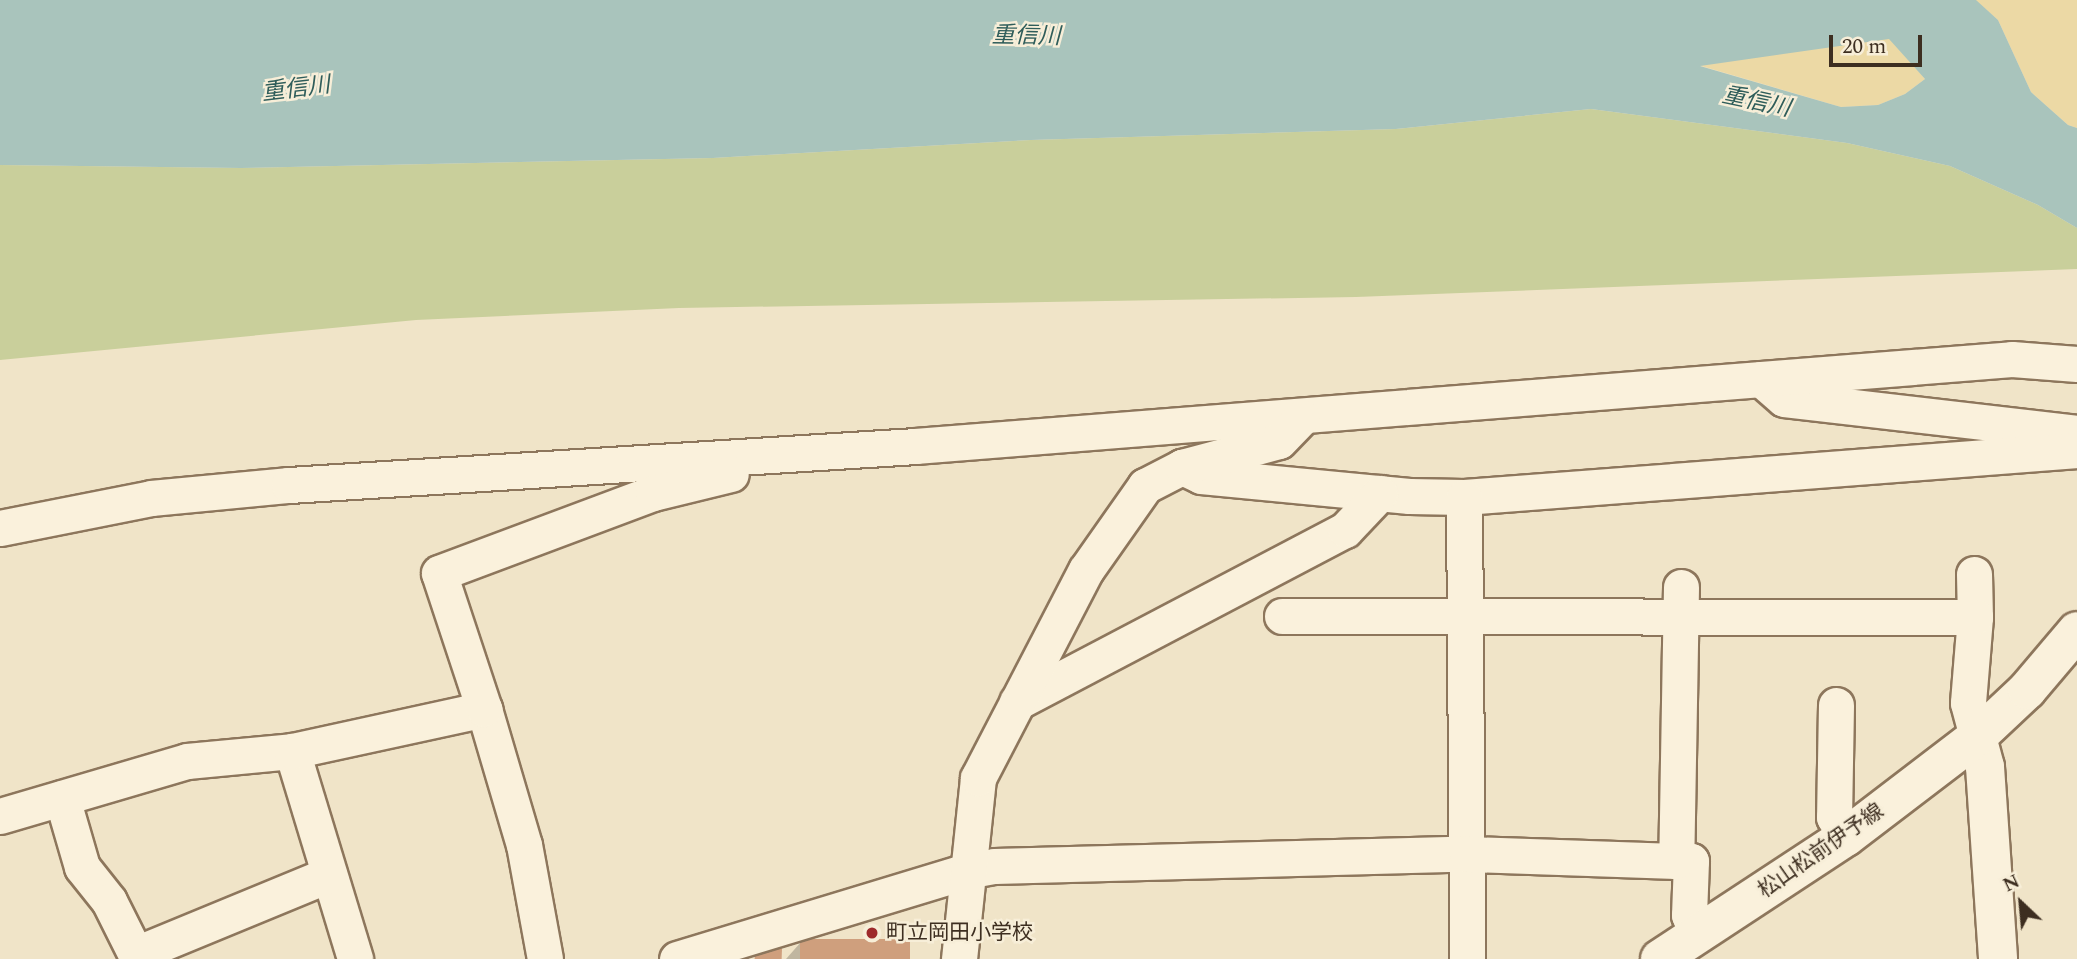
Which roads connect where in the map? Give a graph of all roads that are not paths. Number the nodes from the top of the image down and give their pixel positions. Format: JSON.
{"nodes":[{"id":1,"x":2077,"y":364,"type":"edge"},
{"id":2,"x":1761,"y":379,"type":"junction"},
{"id":3,"x":1302,"y":417,"type":"junction"},
{"id":4,"x":2077,"y":433,"type":"edge"},
{"id":5,"x":2077,"y":450,"type":"edge"},
{"id":6,"x":752,"y":456,"type":"junction"},
{"id":7,"x":1182,"y":467,"type":"junction"},
{"id":8,"x":1380,"y":493,"type":"junction"},
{"id":9,"x":1464,"y":497,"type":"junction"},
{"id":10,"x":0,"y":528,"type":"edge"},
{"id":11,"x":1974,"y":574,"type":"dead end"},
{"id":12,"x":1680,"y":602,"type":"junction"},
{"id":13,"x":1282,"y":616,"type":"dead end"},
{"id":14,"x":1467,"y":616,"type":"junction"},
{"id":15,"x":1975,"y":617,"type":"junction"},
{"id":16,"x":2077,"y":631,"type":"edge"},
{"id":17,"x":1017,"y":702,"type":"junction"},
{"id":18,"x":1836,"y":705,"type":"dead end"},
{"id":19,"x":484,"y":709,"type":"junction"},
{"id":20,"x":1977,"y":737,"type":"junction"},
{"id":21,"x":292,"y":751,"type":"junction"},
{"id":22,"x":62,"y":798,"type":"junction"},
{"id":23,"x":0,"y":816,"type":"edge"},
{"id":24,"x":1846,"y":836,"type":"junction"},
{"id":25,"x":1467,"y":854,"type":"junction"},
{"id":26,"x":1676,"y":861,"type":"junction"},
{"id":27,"x":966,"y":871,"type":"junction"},
{"id":28,"x":328,"y":875,"type":"junction"},
{"id":29,"x":1698,"y":934,"type":"junction"},
{"id":30,"x":137,"y":956,"type":"edge"},
{"id":31,"x":355,"y":959,"type":"edge"},
{"id":32,"x":545,"y":959,"type":"edge"},
{"id":33,"x":677,"y":959,"type":"edge"},
{"id":34,"x":959,"y":959,"type":"edge"},
{"id":35,"x":1467,"y":959,"type":"edge"},
{"id":36,"x":1660,"y":959,"type":"edge"},
{"id":37,"x":1998,"y":959,"type":"edge"}],
"edges":[{"from":1,"to":2,"type":"street"},
{"from":2,"to":3,"type":"street"},
{"from":2,"to":4,"type":"street"},
{"from":3,"to":6,"type":"street"},
{"from":3,"to":7,"type":"street"},
{"from":5,"to":9,"type":"street"},
{"from":6,"to":10,"type":"street"},
{"from":6,"to":19,"type":"street"},
{"from":7,"to":8,"type":"street"},
{"from":7,"to":17,"type":"street"},
{"from":8,"to":9,"type":"street"},
{"from":8,"to":17,"type":"street"},
{"from":9,"to":14,"type":"street"},
{"from":11,"to":15,"type":"street"},
{"from":12,"to":14,"type":"street"},
{"from":12,"to":15,"type":"street"},
{"from":12,"to":26,"type":"street"},
{"from":13,"to":14,"type":"street"},
{"from":14,"to":25,"type":"street"},
{"from":15,"to":20,"type":"street"},
{"from":16,"to":20,"type":"main road","name":"松山松前伊予線"},
{"from":17,"to":27,"type":"street"},
{"from":18,"to":24,"type":"street"},
{"from":19,"to":21,"type":"street"},
{"from":19,"to":32,"type":"street"},
{"from":20,"to":24,"type":"main road","name":"松山松前伊予線"},
{"from":20,"to":37,"type":"main road"},
{"from":21,"to":22,"type":"street"},
{"from":21,"to":28,"type":"street"},
{"from":22,"to":23,"type":"street"},
{"from":22,"to":30,"type":"street"},
{"from":24,"to":29,"type":"main road","name":"松山松前伊予線"},
{"from":25,"to":26,"type":"street"},
{"from":25,"to":27,"type":"street"},
{"from":25,"to":35,"type":"street"},
{"from":26,"to":29,"type":"street"},
{"from":27,"to":33,"type":"street"},
{"from":27,"to":34,"type":"street"},
{"from":28,"to":30,"type":"street"},
{"from":28,"to":31,"type":"street"},
{"from":29,"to":36,"type":"main road","name":"松山松前伊予線"}]}
